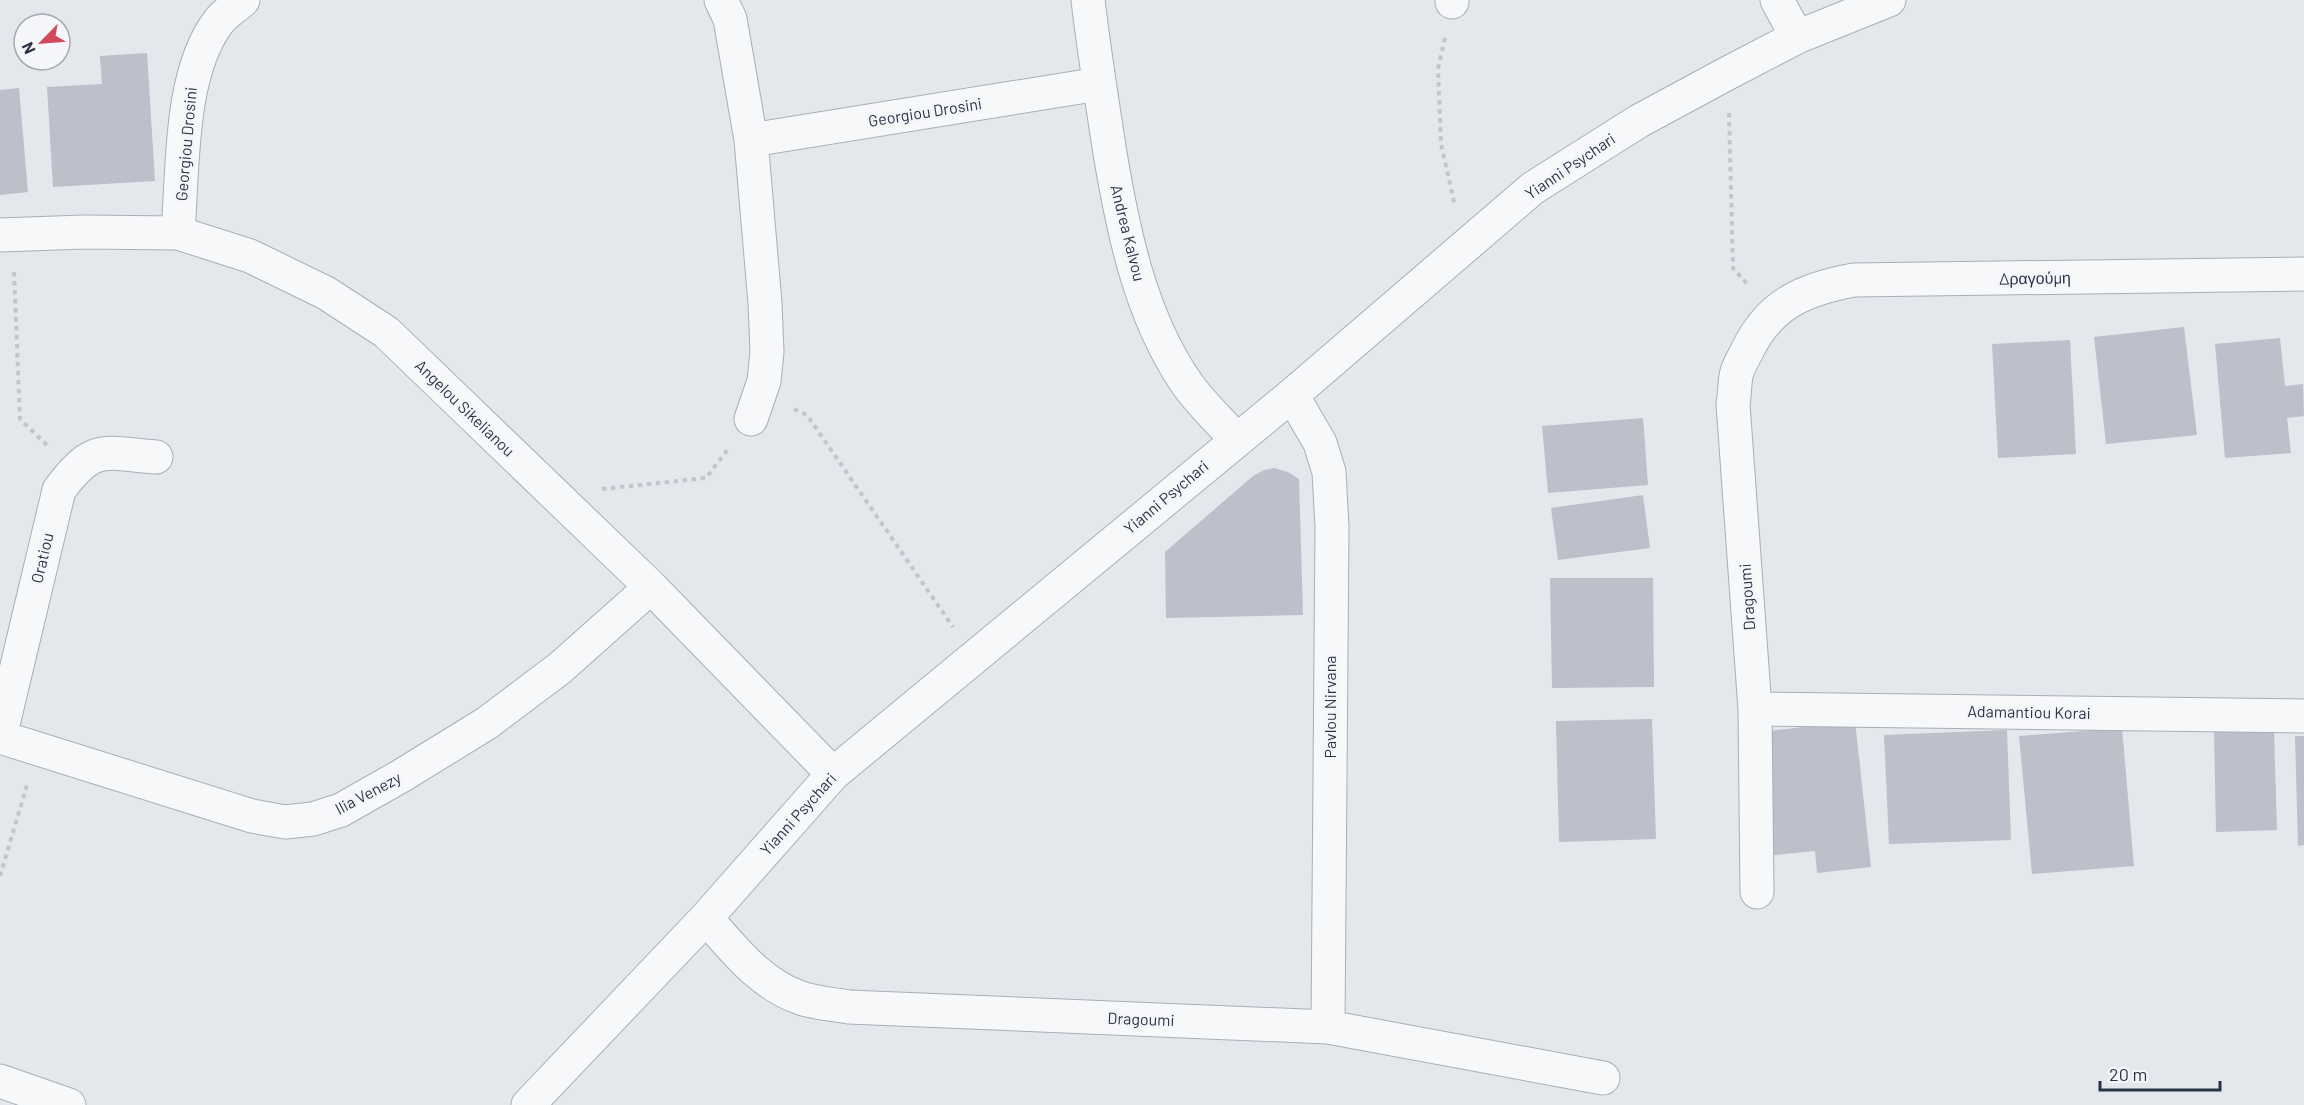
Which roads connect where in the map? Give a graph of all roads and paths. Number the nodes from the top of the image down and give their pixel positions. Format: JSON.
{"nodes":[{"id":1,"x":243,"y":0,"type":"edge"},
{"id":2,"x":720,"y":0,"type":"edge"},
{"id":3,"x":1088,"y":0,"type":"edge"},
{"id":4,"x":1777,"y":0,"type":"edge"},
{"id":5,"x":1890,"y":0,"type":"edge"},
{"id":6,"x":1452,"y":1,"type":"edge"},
{"id":7,"x":1797,"y":37,"type":"junction"},
{"id":8,"x":1728,"y":73,"type":"junction"},
{"id":9,"x":1099,"y":84,"type":"junction"},
{"id":10,"x":752,"y":140,"type":"junction"},
{"id":11,"x":178,"y":233,"type":"junction"},
{"id":12,"x":6,"y":235,"type":"edge"},
{"id":13,"x":1464,"y":247,"type":"junction"},
{"id":14,"x":2304,"y":274,"type":"edge"},
{"id":15,"x":1773,"y":313,"type":"junction"},
{"id":16,"x":1292,"y":395,"type":"junction"},
{"id":17,"x":756,"y":405,"type":"junction"},
{"id":18,"x":1236,"y":439,"type":"junction"},
{"id":19,"x":156,"y":457,"type":"dead end"},
{"id":20,"x":74,"y":470,"type":"junction"},
{"id":21,"x":554,"y":494,"type":"junction"},
{"id":22,"x":651,"y":587,"type":"junction"},
{"id":23,"x":974,"y":657,"type":"junction"},
{"id":24,"x":1755,"y":709,"type":"junction"},
{"id":25,"x":2304,"y":716,"type":"edge"},
{"id":26,"x":0,"y":737,"type":"edge"},
{"id":27,"x":38,"y":749,"type":"junction"},
{"id":28,"x":833,"y":774,"type":"junction"},
{"id":29,"x":0,"y":876,"type":"edge"},
{"id":30,"x":1757,"y":892,"type":"dead end"},
{"id":31,"x":705,"y":918,"type":"junction"},
{"id":32,"x":1328,"y":1027,"type":"junction"},
{"id":33,"x":1603,"y":1078,"type":"dead end"},
{"id":34,"x":0,"y":1081,"type":"edge"},
{"id":35,"x":69,"y":1105,"type":"edge"},
{"id":36,"x":528,"y":1105,"type":"edge"}],
"edges":[{"from":1,"to":11,"type":"street","name":"Georgiou Drosini"},
{"from":2,"to":10,"type":"street"},
{"from":3,"to":9,"type":"street","name":"Andrea Kalvou"},
{"from":4,"to":7,"type":"street"},
{"from":5,"to":7,"type":"street","name":"Yianni Psychari"},
{"from":6,"to":13,"type":"path"},
{"from":7,"to":8,"type":"street","name":"Yianni Psychari"},
{"from":8,"to":13,"type":"street","name":"Yianni Psychari"},
{"from":8,"to":15,"type":"path"},
{"from":9,"to":10,"type":"street","name":"Georgiou Drosini"},
{"from":9,"to":18,"type":"street","name":"Andrea Kalvou"},
{"from":10,"to":17,"type":"street"},
{"from":11,"to":12,"type":"street","name":"Angelou Sikelianou"},
{"from":11,"to":21,"type":"street","name":"Angelou Sikelianou"},
{"from":12,"to":20,"type":"path"},
{"from":13,"to":16,"type":"street","name":"Yianni Psychari"},
{"from":14,"to":15,"type":"street","name":"Δραγούμη"},
{"from":15,"to":24,"type":"street","name":"Dragoumi"},
{"from":16,"to":18,"type":"street","name":"Yianni Psychari"},
{"from":16,"to":32,"type":"street","name":"Pavlou Nirvana"},
{"from":17,"to":21,"type":"path"},
{"from":17,"to":23,"type":"path"},
{"from":18,"to":23,"type":"street","name":"Yianni Psychari"},
{"from":19,"to":20,"type":"street","name":"Oratiou"},
{"from":20,"to":26,"type":"street","name":"Oratiou"},
{"from":21,"to":22,"type":"street","name":"Angelou Sikelianou"},
{"from":22,"to":27,"type":"street","name":"Ilia Venezy"},
{"from":22,"to":28,"type":"street","name":"Angelou Sikelianou"},
{"from":23,"to":28,"type":"street","name":"Yianni Psychari"},
{"from":24,"to":25,"type":"street","name":"Adamantiou Korai"},
{"from":24,"to":30,"type":"street","name":"Dragoumi"},
{"from":26,"to":27,"type":"street","name":"Ilia Venezy"},
{"from":27,"to":29,"type":"path"},
{"from":28,"to":31,"type":"street","name":"Yianni Psychari"},
{"from":31,"to":32,"type":"street","name":"Dragoumi"},
{"from":31,"to":36,"type":"street","name":"Yianni Psychari"},
{"from":32,"to":33,"type":"street","name":"Dragoumi"},
{"from":34,"to":35,"type":"street"}]}
